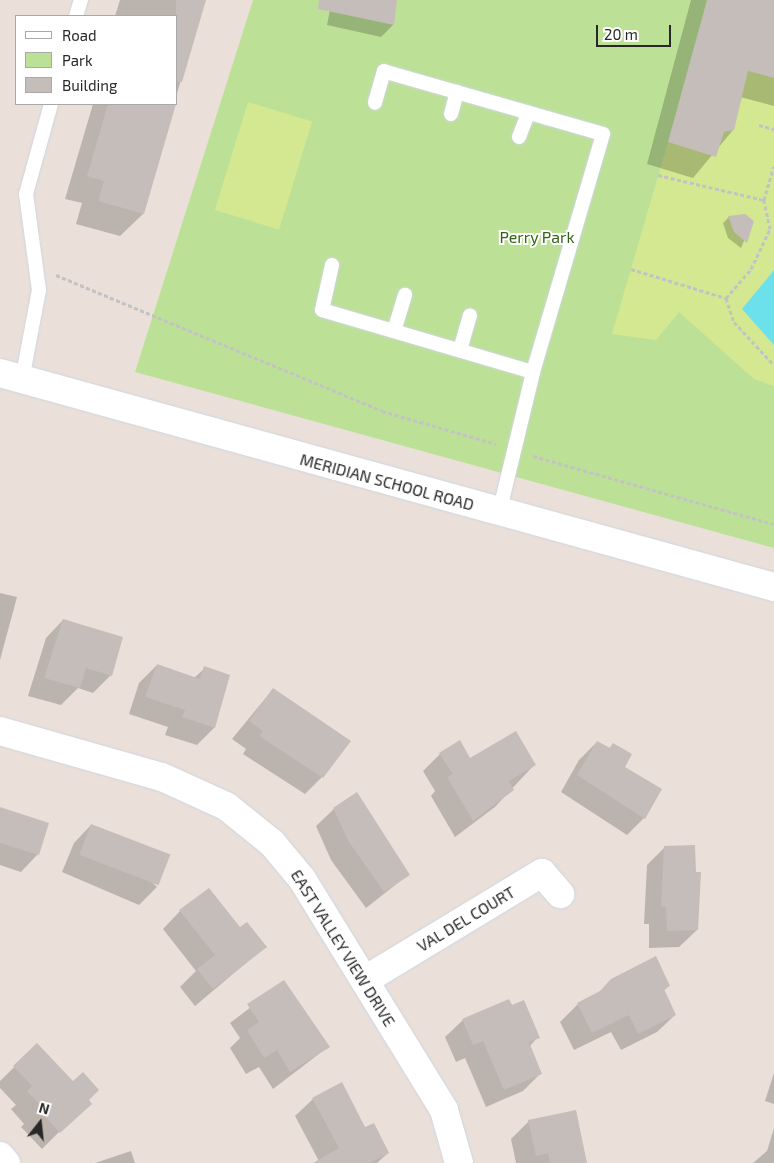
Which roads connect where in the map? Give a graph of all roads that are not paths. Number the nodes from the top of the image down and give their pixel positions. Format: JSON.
{"nodes":[{"id":1,"x":81,"y":0,"type":"edge"},
{"id":2,"x":76,"y":15,"type":"edge"},
{"id":3,"x":457,"y":92,"type":"junction"},
{"id":4,"x":375,"y":103,"type":"dead end"},
{"id":5,"x":51,"y":105,"type":"edge"},
{"id":6,"x":528,"y":113,"type":"junction"},
{"id":7,"x":451,"y":114,"type":"dead end"},
{"id":8,"x":519,"y":137,"type":"dead end"},
{"id":9,"x":332,"y":265,"type":"dead end"},
{"id":10,"x":405,"y":294,"type":"dead end"},
{"id":11,"x":470,"y":315,"type":"dead end"},
{"id":12,"x":394,"y":331,"type":"junction"},
{"id":13,"x":460,"y":350,"type":"junction"},
{"id":14,"x":533,"y":372,"type":"junction"},
{"id":15,"x":11,"y":376,"type":"edge"},
{"id":16,"x":499,"y":513,"type":"junction"},
{"id":17,"x":774,"y":587,"type":"edge"},
{"id":18,"x":0,"y":731,"type":"edge"},
{"id":19,"x":560,"y":894,"type":"dead end"},
{"id":20,"x":365,"y":980,"type":"junction"},
{"id":21,"x":0,"y":1156,"type":"edge"},
{"id":22,"x":6,"y":1163,"type":"edge"},
{"id":23,"x":459,"y":1163,"type":"edge"}],
"edges":[{"from":1,"to":2,"type":"lane"},
{"from":3,"to":4,"type":"lane"},
{"from":3,"to":6,"type":"lane"},
{"from":3,"to":7,"type":"lane"},
{"from":5,"to":15,"type":"lane"},
{"from":6,"to":8,"type":"lane"},
{"from":6,"to":14,"type":"lane"},
{"from":9,"to":12,"type":"lane"},
{"from":10,"to":12,"type":"lane"},
{"from":11,"to":13,"type":"lane"},
{"from":12,"to":13,"type":"lane"},
{"from":13,"to":14,"type":"lane"},
{"from":14,"to":16,"type":"lane"},
{"from":15,"to":16,"type":"street","name":"MERIDIAN SCHOOL ROAD"},
{"from":16,"to":17,"type":"street","name":"MERIDIAN SCHOOL ROAD"},
{"from":18,"to":20,"type":"street","name":"EAST VALLEY VIEW DRIVE"},
{"from":19,"to":20,"type":"street","name":"VAL DEL COURT"},
{"from":20,"to":23,"type":"street","name":"EAST VALLEY VIEW DRIVE"},
{"from":21,"to":22,"type":"street"}]}
